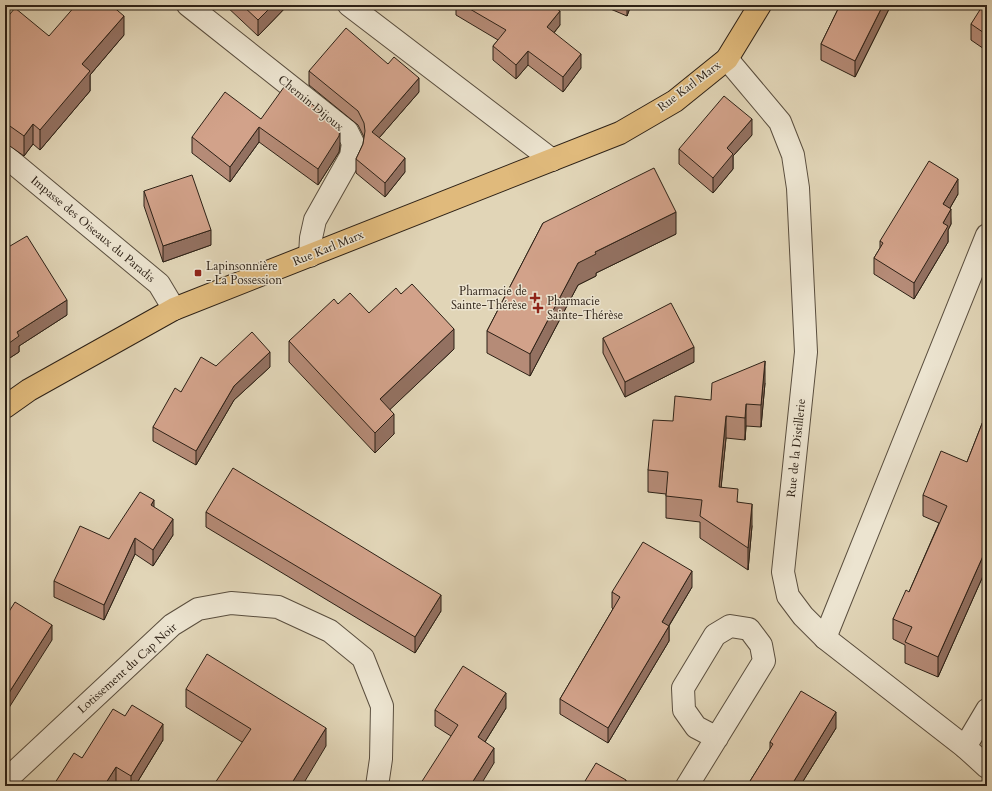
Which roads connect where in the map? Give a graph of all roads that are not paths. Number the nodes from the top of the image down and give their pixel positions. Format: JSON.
{"nodes":[{"id":1,"x":188,"y":5,"type":"edge"},
{"id":2,"x":349,"y":5,"type":"edge"},
{"id":3,"x":760,"y":5,"type":"edge"},
{"id":4,"x":726,"y":58,"type":"junction"},
{"id":5,"x":5,"y":156,"type":"edge"},
{"id":6,"x":552,"y":160,"type":"junction"},
{"id":7,"x":987,"y":235,"type":"edge"},
{"id":8,"x":310,"y":256,"type":"junction"},
{"id":9,"x":174,"y":309,"type":"junction"},
{"id":10,"x":5,"y":407,"type":"edge"},
{"id":11,"x":825,"y":638,"type":"junction"},
{"id":12,"x":987,"y":710,"type":"edge"},
{"id":13,"x":717,"y":738,"type":"junction"},
{"id":14,"x":966,"y":747,"type":"junction"},
{"id":15,"x":987,"y":767,"type":"edge"},
{"id":16,"x":5,"y":781,"type":"edge"},
{"id":17,"x":377,"y":786,"type":"edge"},
{"id":18,"x":687,"y":786,"type":"edge"}],
"edges":[{"from":1,"to":8,"type":"street","name":"Chemin Dijoux"},
{"from":2,"to":6,"type":"street"},
{"from":3,"to":4,"type":"main road","name":"Rue Karl Marx"},
{"from":4,"to":6,"type":"main road","name":"Rue Karl Marx"},
{"from":4,"to":11,"type":"street","name":"Rue de la Distillerie"},
{"from":5,"to":9,"type":"street","name":"Impasse des Oiseaux du Paradis"},
{"from":6,"to":8,"type":"main road","name":"Rue Karl Marx"},
{"from":7,"to":11,"type":"street"},
{"from":8,"to":9,"type":"main road","name":"Rue Karl Marx"},
{"from":9,"to":10,"type":"main road","name":"Rue Karl Marx"},
{"from":11,"to":14,"type":"street","name":"Rue de la Distillerie"},
{"from":12,"to":14,"type":"street"},
{"from":13,"to":13,"type":"street"},
{"from":13,"to":18,"type":"street"},
{"from":14,"to":15,"type":"street","name":"Rue de la Distillerie"},
{"from":16,"to":17,"type":"street","name":"Lotissement du Cap Noir"}]}
